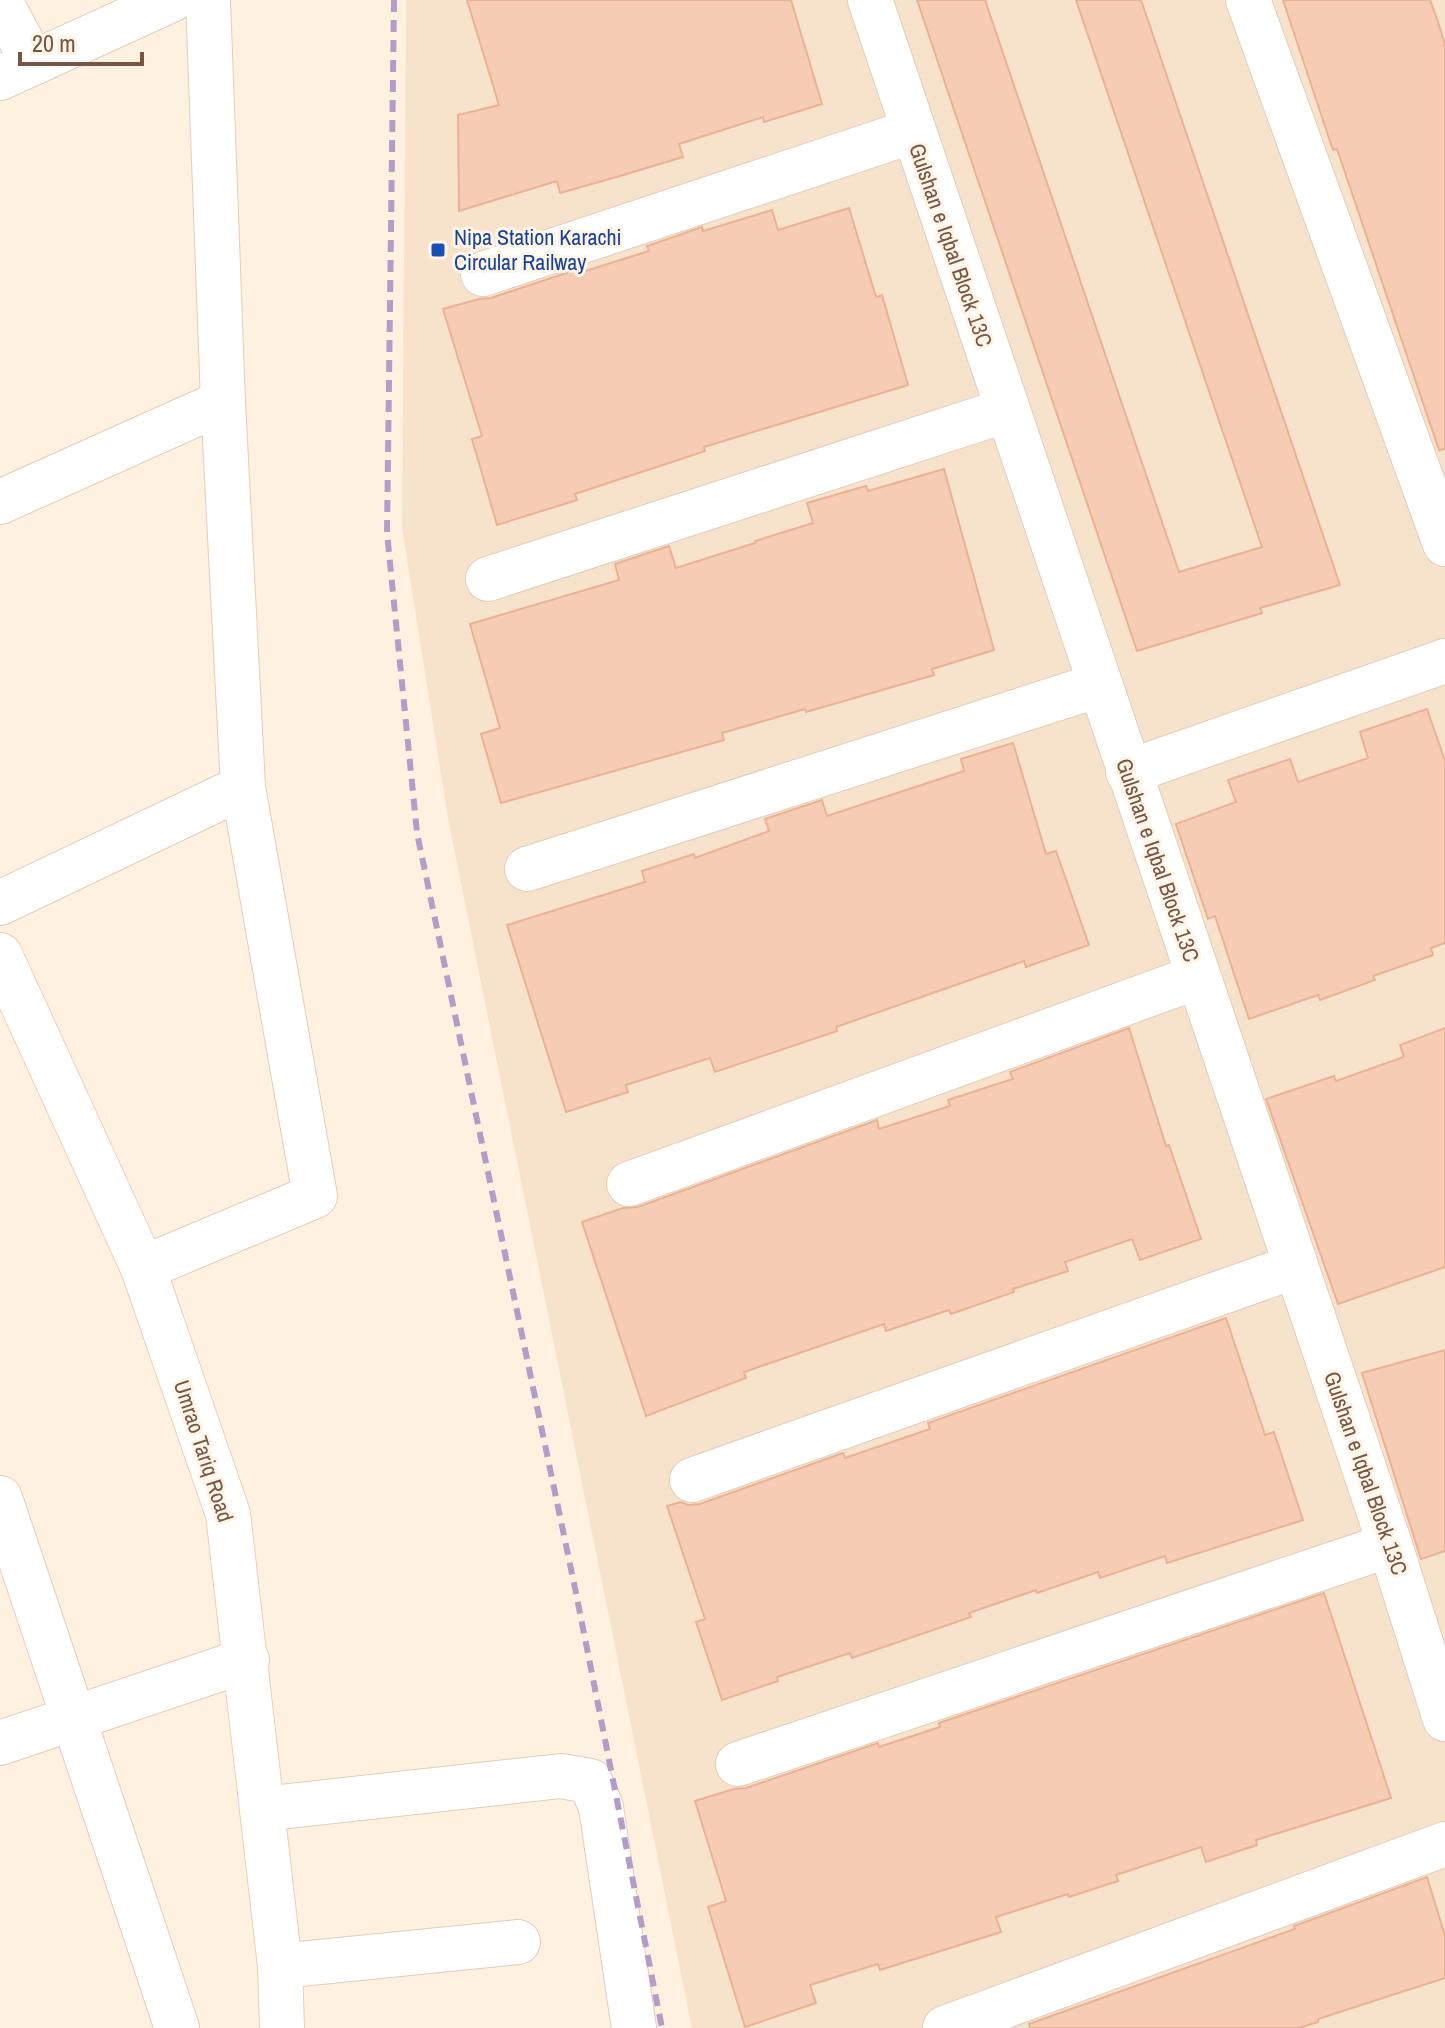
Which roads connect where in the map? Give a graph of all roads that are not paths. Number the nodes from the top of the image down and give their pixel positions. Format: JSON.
{"nodes":[{"id":1,"x":171,"y":0,"type":"edge"},
{"id":2,"x":208,"y":0,"type":"edge"},
{"id":3,"x":870,"y":0,"type":"edge"},
{"id":4,"x":1248,"y":0,"type":"edge"},
{"id":5,"x":0,"y":1,"type":"edge"},
{"id":6,"x":17,"y":70,"type":"edge"},
{"id":7,"x":913,"y":131,"type":"junction"},
{"id":8,"x":483,"y":274,"type":"dead end"},
{"id":9,"x":223,"y":402,"type":"junction"},
{"id":10,"x":1007,"y":410,"type":"junction"},
{"id":11,"x":0,"y":502,"type":"edge"},
{"id":12,"x":1445,"y":544,"type":"edge"},
{"id":13,"x":488,"y":579,"type":"dead end"},
{"id":14,"x":1445,"y":661,"type":"edge"},
{"id":15,"x":1099,"y":685,"type":"junction"},
{"id":16,"x":1128,"y":772,"type":"junction"},
{"id":17,"x":243,"y":787,"type":"junction"},
{"id":18,"x":527,"y":869,"type":"dead end"},
{"id":19,"x":0,"y":903,"type":"edge"},
{"id":20,"x":0,"y":955,"type":"edge"},
{"id":21,"x":1197,"y":977,"type":"junction"},
{"id":22,"x":629,"y":1184,"type":"dead end"},
{"id":23,"x":1296,"y":1266,"type":"junction"},
{"id":24,"x":143,"y":1268,"type":"junction"},
{"id":25,"x":692,"y":1480,"type":"dead end"},
{"id":26,"x":0,"y":1498,"type":"edge"},
{"id":27,"x":1390,"y":1545,"type":"junction"},
{"id":28,"x":1432,"y":1631,"type":"edge"},
{"id":29,"x":247,"y":1660,"type":"junction"},
{"id":30,"x":72,"y":1719,"type":"junction"},
{"id":31,"x":1445,"y":1719,"type":"edge"},
{"id":32,"x":0,"y":1743,"type":"edge"},
{"id":33,"x":738,"y":1764,"type":"dead end"},
{"id":34,"x":262,"y":1809,"type":"junction"},
{"id":35,"x":1445,"y":1844,"type":"edge"},
{"id":36,"x":518,"y":1942,"type":"dead end"},
{"id":37,"x":280,"y":1966,"type":"junction"},
{"id":38,"x":177,"y":2028,"type":"edge"},
{"id":39,"x":282,"y":2028,"type":"edge"},
{"id":40,"x":634,"y":2028,"type":"edge"},
{"id":41,"x":945,"y":2028,"type":"edge"}],
"edges":[{"from":1,"to":6,"type":"street"},
{"from":2,"to":9,"type":"street"},
{"from":3,"to":7,"type":"street","name":"Gulshan e Iqbal Block 13C"},
{"from":4,"to":12,"type":"street"},
{"from":5,"to":6,"type":"street"},
{"from":7,"to":8,"type":"street"},
{"from":7,"to":10,"type":"street","name":"Gulshan e Iqbal Block 13C"},
{"from":9,"to":11,"type":"street"},
{"from":9,"to":17,"type":"street"},
{"from":10,"to":13,"type":"street"},
{"from":10,"to":15,"type":"street","name":"Gulshan e Iqbal Block 13C"},
{"from":14,"to":16,"type":"street"},
{"from":15,"to":16,"type":"street","name":"Gulshan e Iqbal Block 13C"},
{"from":15,"to":18,"type":"street"},
{"from":16,"to":21,"type":"street","name":"Gulshan e Iqbal Block 13C"},
{"from":17,"to":19,"type":"street"},
{"from":17,"to":24,"type":"street"},
{"from":20,"to":24,"type":"street","name":"Umrao Tariq Road"},
{"from":21,"to":22,"type":"street"},
{"from":21,"to":23,"type":"street","name":"Gulshan e Iqbal Block 13C"},
{"from":23,"to":25,"type":"street"},
{"from":23,"to":27,"type":"street","name":"Gulshan e Iqbal Block 13C"},
{"from":24,"to":29,"type":"street","name":"Umrao Tariq Road"},
{"from":26,"to":30,"type":"street"},
{"from":27,"to":28,"type":"street","name":"Gulshan e Iqbal Block 13C"},
{"from":27,"to":33,"type":"street"},
{"from":28,"to":31,"type":"street","name":"Gulshan e Iqbal Block 13C"},
{"from":29,"to":30,"type":"street"},
{"from":29,"to":34,"type":"street","name":"Umrao Tariq Road"},
{"from":30,"to":32,"type":"street"},
{"from":30,"to":38,"type":"street"},
{"from":34,"to":37,"type":"street","name":"Umrao Tariq Road"},
{"from":34,"to":40,"type":"street"},
{"from":35,"to":41,"type":"street"},
{"from":36,"to":37,"type":"street"},
{"from":37,"to":39,"type":"street","name":"Umrao Tariq Road"}]}
